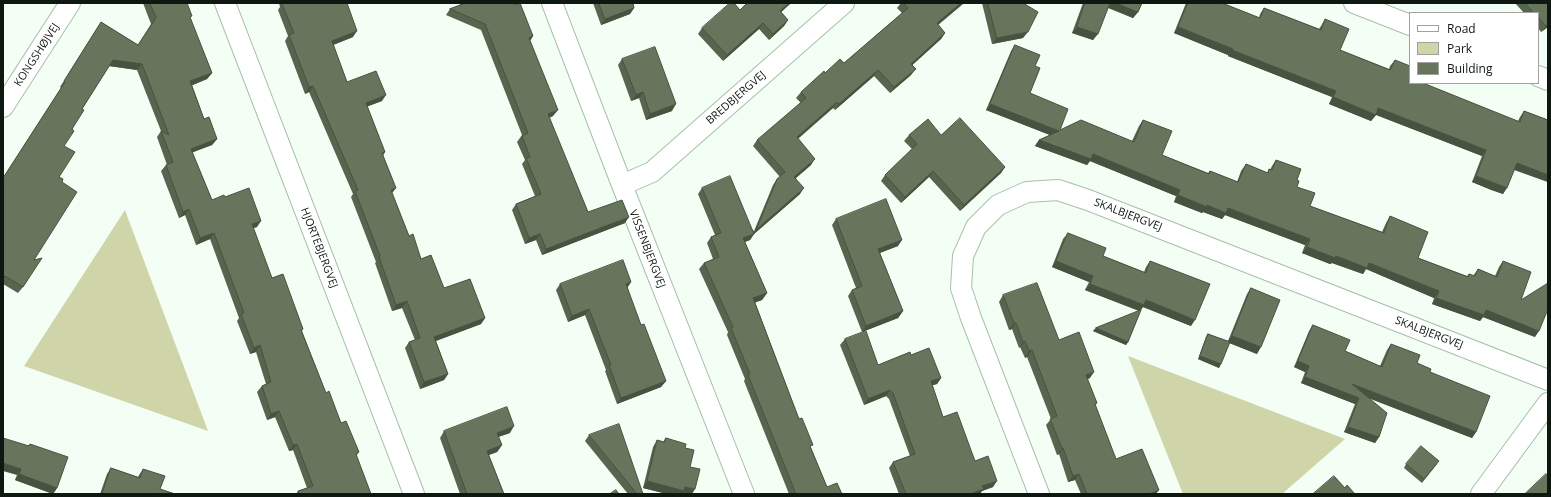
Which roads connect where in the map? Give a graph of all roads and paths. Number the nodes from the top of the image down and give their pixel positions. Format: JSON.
{"nodes":[{"id":1,"x":70,"y":3,"type":"edge"},
{"id":2,"x":225,"y":3,"type":"edge"},
{"id":3,"x":552,"y":3,"type":"edge"},
{"id":4,"x":844,"y":3,"type":"edge"},
{"id":5,"x":1354,"y":3,"type":"edge"},
{"id":6,"x":1409,"y":25,"type":"edge"},
{"id":7,"x":3,"y":107,"type":"edge"},
{"id":8,"x":622,"y":185,"type":"junction"},
{"id":9,"x":1548,"y":380,"type":"edge"},
{"id":10,"x":1548,"y":403,"type":"edge"},
{"id":11,"x":414,"y":494,"type":"edge"},
{"id":12,"x":744,"y":494,"type":"edge"},
{"id":13,"x":1039,"y":494,"type":"edge"},
{"id":14,"x":1481,"y":494,"type":"edge"}],
"edges":[{"from":1,"to":7,"type":"street","name":"KONGSHØJVEJ"},
{"from":2,"to":11,"type":"street","name":"HJORTEBJERGVEJ"},
{"from":3,"to":8,"type":"street","name":"VISSENBJERGVEJ"},
{"from":4,"to":8,"type":"street","name":"BREDBJERGVEJ"},
{"from":5,"to":6,"type":"street"},
{"from":8,"to":12,"type":"street","name":"VISSENBJERGVEJ"},
{"from":9,"to":13,"type":"street","name":"SKALBJERGVEJ"},
{"from":10,"to":14,"type":"street"}]}
